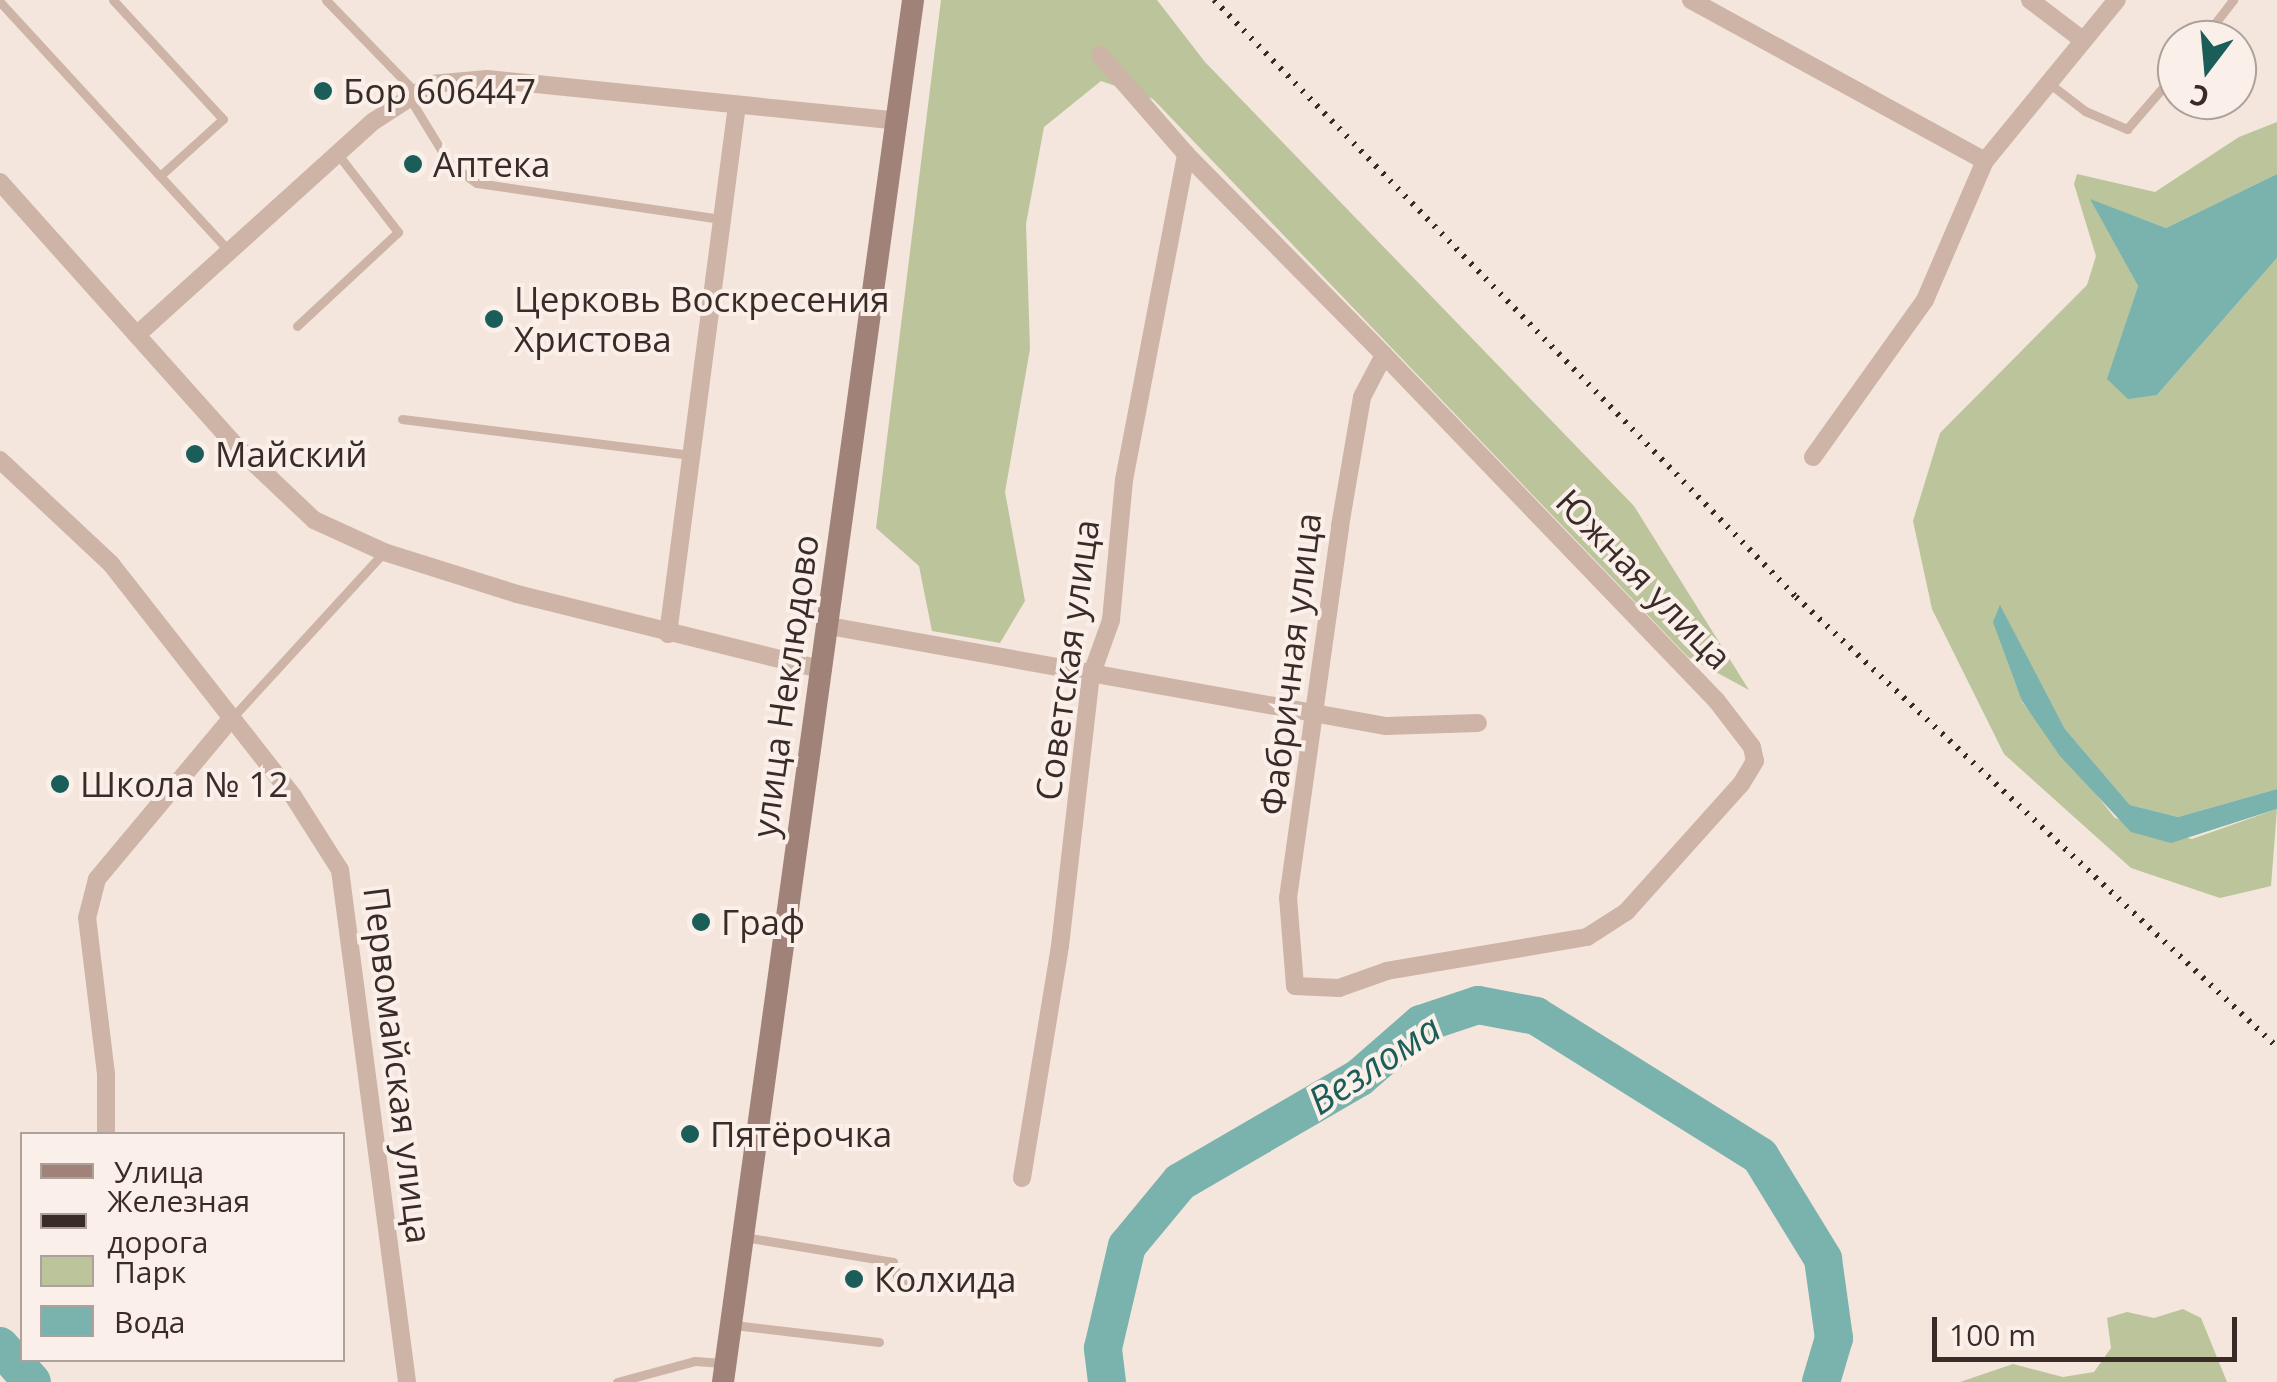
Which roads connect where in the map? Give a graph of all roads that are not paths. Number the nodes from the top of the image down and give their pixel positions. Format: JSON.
{"nodes":[{"id":1,"x":113,"y":0,"type":"edge"},
{"id":2,"x":326,"y":0,"type":"edge"},
{"id":3,"x":914,"y":0,"type":"edge"},
{"id":4,"x":1690,"y":0,"type":"edge"},
{"id":5,"x":2030,"y":0,"type":"edge"},
{"id":6,"x":2117,"y":0,"type":"edge"},
{"id":7,"x":2233,"y":0,"type":"edge"},
{"id":8,"x":0,"y":2,"type":"edge"},
{"id":9,"x":2218,"y":20,"type":"edge"},
{"id":10,"x":2080,"y":38,"type":"junction"},
{"id":11,"x":1100,"y":55,"type":"dead end"},
{"id":12,"x":2050,"y":84,"type":"junction"},
{"id":13,"x":412,"y":94,"type":"junction"},
{"id":14,"x":2157,"y":94,"type":"edge"},
{"id":15,"x":737,"y":105,"type":"junction"},
{"id":16,"x":898,"y":122,"type":"junction"},
{"id":17,"x":337,"y":153,"type":"junction"},
{"id":18,"x":1186,"y":154,"type":"junction"},
{"id":19,"x":1984,"y":161,"type":"junction"},
{"id":20,"x":160,"y":176,"type":"junction"},
{"id":21,"x":0,"y":182,"type":"edge"},
{"id":22,"x":722,"y":220,"type":"junction"},
{"id":23,"x":227,"y":249,"type":"junction"},
{"id":24,"x":296,"y":326,"type":"dead end"},
{"id":25,"x":139,"y":333,"type":"junction"},
{"id":26,"x":1384,"y":356,"type":"junction"},
{"id":27,"x":402,"y":418,"type":"dead end"},
{"id":28,"x":692,"y":455,"type":"junction"},
{"id":29,"x":1813,"y":457,"type":"dead end"},
{"id":30,"x":0,"y":460,"type":"edge"},
{"id":31,"x":384,"y":552,"type":"junction"},
{"id":32,"x":829,"y":626,"type":"junction"},
{"id":33,"x":668,"y":634,"type":"junction"},
{"id":34,"x":823,"y":670,"type":"junction"},
{"id":35,"x":1091,"y":676,"type":"junction"},
{"id":36,"x":1315,"y":712,"type":"junction"},
{"id":37,"x":230,"y":720,"type":"junction"},
{"id":38,"x":1478,"y":722,"type":"dead end"},
{"id":39,"x":1295,"y":986,"type":"joint"},
{"id":40,"x":106,"y":1132,"type":"edge"},
{"id":41,"x":1022,"y":1178,"type":"dead end"},
{"id":42,"x":744,"y":1237,"type":"junction"},
{"id":43,"x":944,"y":1286,"type":"dead end"},
{"id":44,"x":732,"y":1324,"type":"junction"},
{"id":45,"x":879,"y":1342,"type":"dead end"},
{"id":46,"x":724,"y":1372,"type":"edge"},
{"id":47,"x":407,"y":1382,"type":"edge"},
{"id":48,"x":617,"y":1382,"type":"edge"}],
"edges":[{"from":1,"to":20,"type":"lane"},
{"from":2,"to":13,"type":"lane"},
{"from":3,"to":16,"type":"main road","name":"улица Неклюдово"},
{"from":4,"to":19,"type":"street"},
{"from":5,"to":10,"type":"street"},
{"from":6,"to":10,"type":"street"},
{"from":7,"to":9,"type":"lane"},
{"from":8,"to":20,"type":"lane"},
{"from":10,"to":12,"type":"street"},
{"from":11,"to":18,"type":"street","name":"Южная улица"},
{"from":12,"to":14,"type":"lane"},
{"from":12,"to":19,"type":"street"},
{"from":13,"to":15,"type":"street"},
{"from":13,"to":17,"type":"street"},
{"from":13,"to":22,"type":"lane"},
{"from":15,"to":16,"type":"street"},
{"from":15,"to":22,"type":"street"},
{"from":16,"to":32,"type":"main road","name":"улица Неклюдово"},
{"from":17,"to":23,"type":"street"},
{"from":17,"to":24,"type":"lane"},
{"from":18,"to":26,"type":"street","name":"Южная улица"},
{"from":18,"to":35,"type":"street","name":"Советская улица"},
{"from":19,"to":29,"type":"street"},
{"from":20,"to":23,"type":"lane"},
{"from":21,"to":25,"type":"street"},
{"from":22,"to":28,"type":"street"},
{"from":23,"to":25,"type":"street"},
{"from":25,"to":31,"type":"street"},
{"from":26,"to":36,"type":"street","name":"Фабричная улица"},
{"from":26,"to":39,"type":"street","name":"Южная улица"},
{"from":27,"to":28,"type":"lane"},
{"from":28,"to":33,"type":"street"},
{"from":30,"to":37,"type":"street","name":"Первомайская улица"},
{"from":31,"to":33,"type":"street"},
{"from":31,"to":37,"type":"lane"},
{"from":32,"to":34,"type":"main road","name":"улица Неклюдово"},
{"from":32,"to":35,"type":"street"},
{"from":33,"to":34,"type":"street"},
{"from":34,"to":42,"type":"main road","name":"улица Неклюдово"},
{"from":35,"to":36,"type":"street"},
{"from":35,"to":41,"type":"street","name":"Советская улица"},
{"from":36,"to":38,"type":"street"},
{"from":36,"to":39,"type":"street","name":"Фабричная улица"},
{"from":37,"to":40,"type":"street"},
{"from":37,"to":47,"type":"street","name":"Первомайская улица"},
{"from":42,"to":43,"type":"lane"},
{"from":42,"to":44,"type":"main road","name":"улица Неклюдово"},
{"from":44,"to":45,"type":"lane"},
{"from":44,"to":46,"type":"main road","name":"улица Неклюдово"},
{"from":46,"to":48,"type":"lane"}]}
